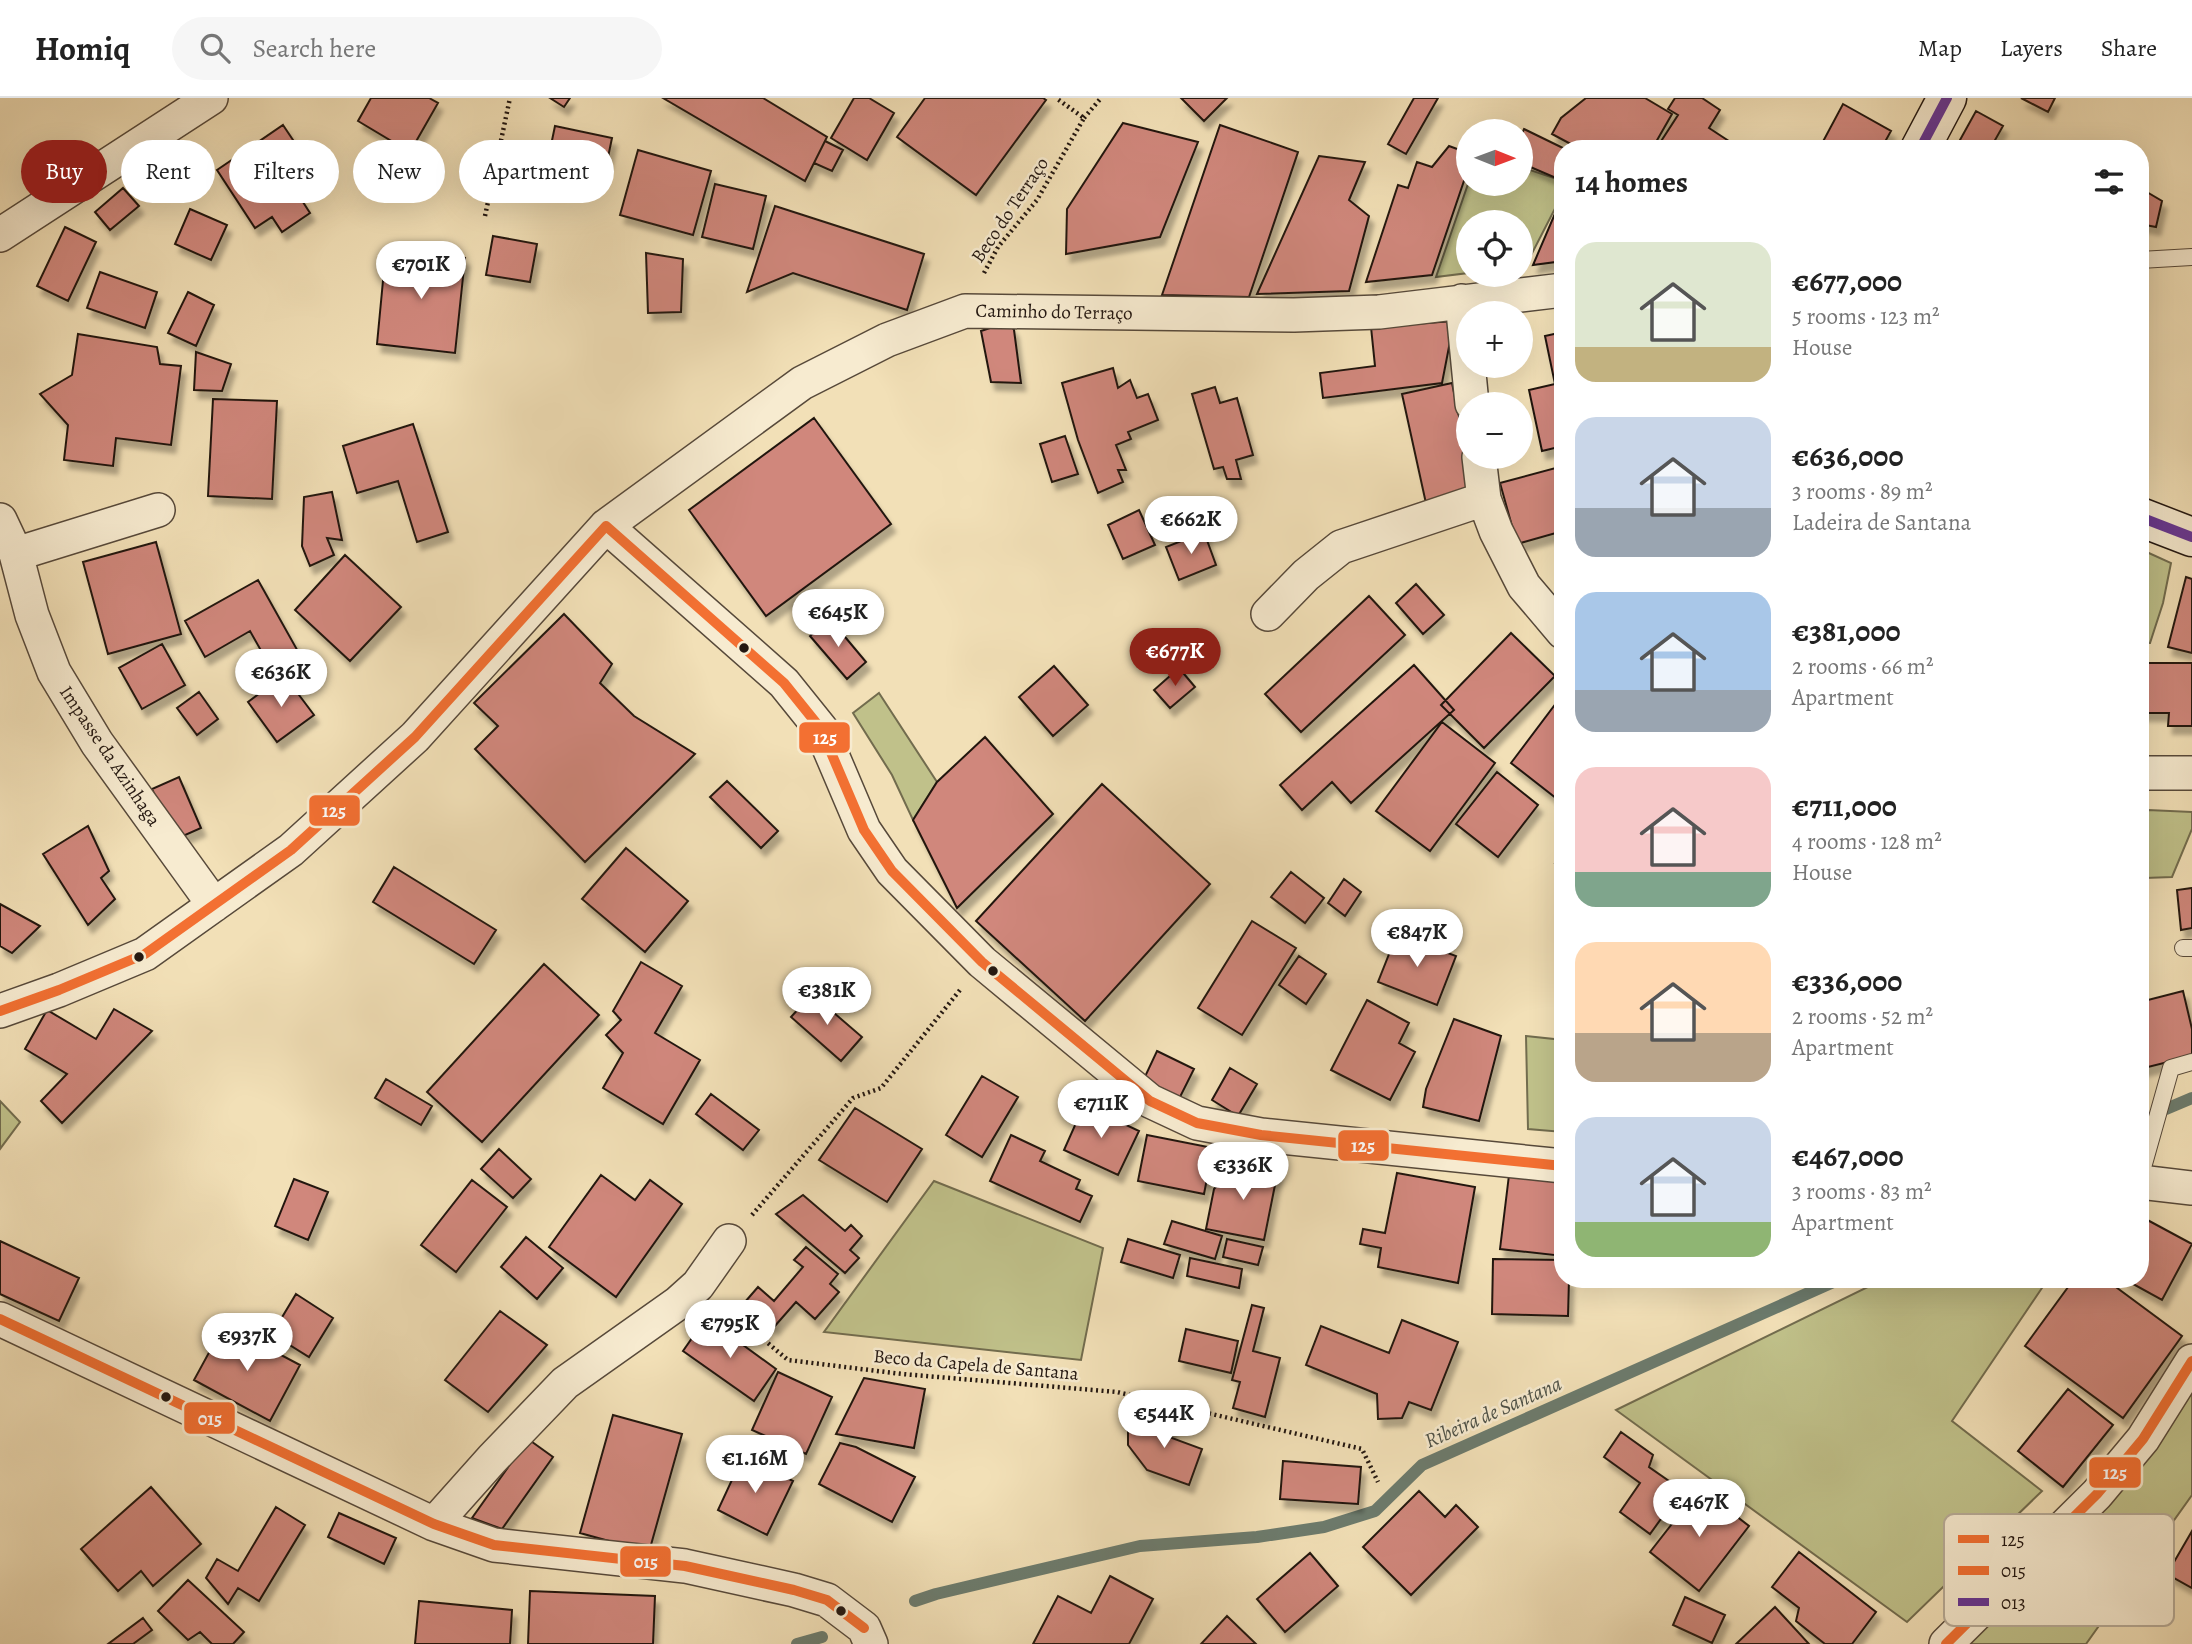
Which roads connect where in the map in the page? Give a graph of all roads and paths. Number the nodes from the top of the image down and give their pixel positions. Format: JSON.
{"nodes":[{"id":1,"x":211,"y":98,"type":"edge"},
{"id":2,"x":510,"y":98,"type":"edge"},
{"id":3,"x":1056,"y":98,"type":"edge"},
{"id":4,"x":1101,"y":98,"type":"edge"},
{"id":5,"x":1947,"y":98,"type":"edge"},
{"id":6,"x":1084,"y":118,"type":"junction"},
{"id":7,"x":1925,"y":140,"type":"edge"},
{"id":8,"x":485,"y":216,"type":"dead end"},
{"id":9,"x":0,"y":235,"type":"edge"},
{"id":10,"x":2192,"y":257,"type":"edge"},
{"id":11,"x":2149,"y":259,"type":"edge"},
{"id":12,"x":1554,"y":291,"type":"edge"},
{"id":13,"x":1462,"y":301,"type":"edge"},
{"id":14,"x":1456,"y":302,"type":"edge"},
{"id":15,"x":965,"y":312,"type":"junction"},
{"id":16,"x":1480,"y":469,"type":"edge"},
{"id":17,"x":1484,"y":499,"type":"junction"},
{"id":18,"x":158,"y":510,"type":"dead end"},
{"id":19,"x":0,"y":520,"type":"edge"},
{"id":20,"x":2149,"y":520,"type":"edge"},
{"id":21,"x":606,"y":526,"type":"junction"},
{"id":22,"x":2192,"y":537,"type":"edge"},
{"id":23,"x":16,"y":554,"type":"junction"},
{"id":24,"x":1268,"y":614,"type":"dead end"},
{"id":25,"x":1554,"y":621,"type":"edge"},
{"id":26,"x":2192,"y":773,"type":"edge"},
{"id":27,"x":2149,"y":774,"type":"edge"},
{"id":28,"x":214,"y":905,"type":"junction"},
{"id":29,"x":982,"y":962,"type":"junction"},
{"id":30,"x":0,"y":1011,"type":"edge"},
{"id":31,"x":2192,"y":1062,"type":"edge"},
{"id":32,"x":2149,"y":1147,"type":"edge"},
{"id":33,"x":1554,"y":1165,"type":"edge"},
{"id":34,"x":2149,"y":1181,"type":"edge"},
{"id":35,"x":2192,"y":1188,"type":"edge"},
{"id":36,"x":729,"y":1241,"type":"joint"},
{"id":37,"x":698,"y":1285,"type":"junction"},
{"id":38,"x":0,"y":1320,"type":"edge"},
{"id":39,"x":2192,"y":1360,"type":"edge"},
{"id":40,"x":1378,"y":1482,"type":"dead end"},
{"id":41,"x":2077,"y":1514,"type":"edge"},
{"id":42,"x":434,"y":1524,"type":"junction"},
{"id":43,"x":1964,"y":1626,"type":"edge"},
{"id":44,"x":871,"y":1644,"type":"edge"},
{"id":45,"x":1946,"y":1644,"type":"edge"}],
"edges":[{"from":1,"to":9,"type":"street"},
{"from":2,"to":8,"type":"path"},
{"from":3,"to":6,"type":"path"},
{"from":4,"to":6,"type":"path","name":"Beco do Terraço"},
{"from":5,"to":7,"type":"main road"},
{"from":6,"to":15,"type":"path","name":"Beco do Terraço"},
{"from":10,"to":11,"type":"lane"},
{"from":12,"to":13,"type":"street","name":"Caminho do Terraço"},
{"from":14,"to":15,"type":"street","name":"Caminho do Terraço"},
{"from":15,"to":21,"type":"street","name":"Caminho do Terraço"},
{"from":16,"to":17,"type":"street"},
{"from":17,"to":24,"type":"street"},
{"from":17,"to":25,"type":"street"},
{"from":18,"to":23,"type":"street"},
{"from":19,"to":23,"type":"street","name":"Impasse da Azinhaga"},
{"from":20,"to":22,"type":"main road"},
{"from":21,"to":28,"type":"street","name":"Caminho do Terraço"},
{"from":21,"to":29,"type":"street"},
{"from":23,"to":28,"type":"street","name":"Impasse da Azinhaga"},
{"from":26,"to":27,"type":"street"},
{"from":28,"to":30,"type":"street","name":"Caminho do Terraço"},
{"from":29,"to":33,"type":"street"},
{"from":29,"to":36,"type":"path"},
{"from":31,"to":32,"type":"lane"},
{"from":34,"to":35,"type":"street"},
{"from":36,"to":37,"type":"street"},
{"from":37,"to":40,"type":"path","name":"Beco da Capela de Santana"},
{"from":37,"to":42,"type":"street"},
{"from":38,"to":42,"type":"street"},
{"from":39,"to":41,"type":"street"},
{"from":42,"to":44,"type":"street"},
{"from":43,"to":45,"type":"street"}]}
